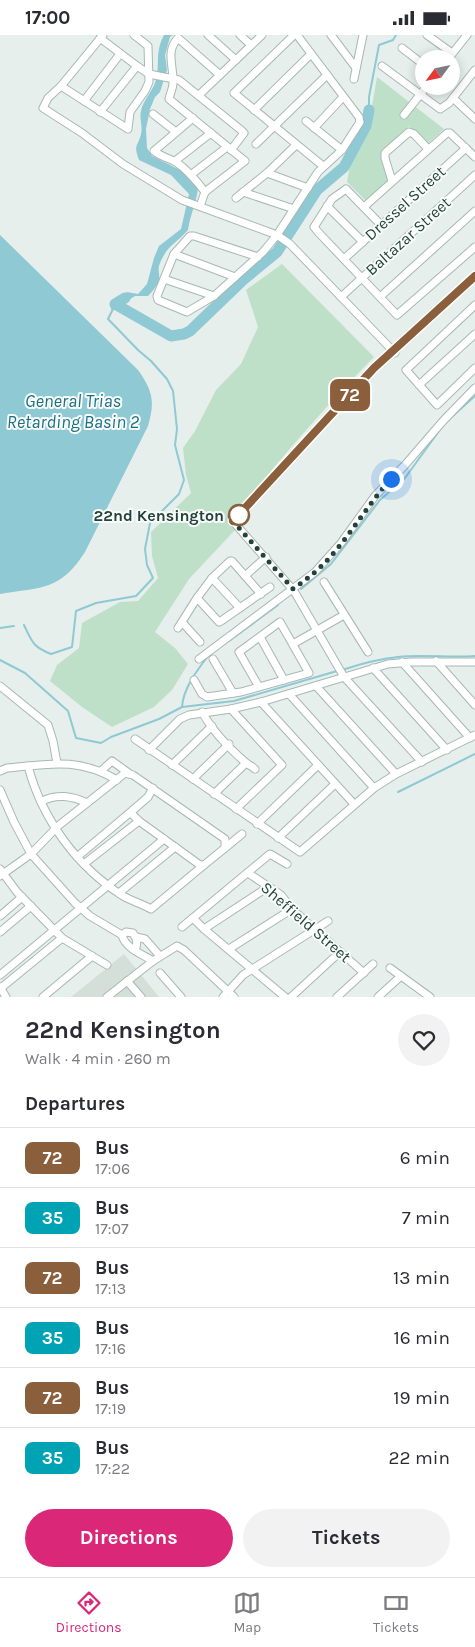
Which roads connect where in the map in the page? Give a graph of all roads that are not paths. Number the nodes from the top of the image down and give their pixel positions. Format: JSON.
{"nodes":[{"id":1,"x":134,"y":35,"type":"edge"},
{"id":2,"x":208,"y":35,"type":"edge"},
{"id":3,"x":240,"y":35,"type":"edge"},
{"id":4,"x":262,"y":35,"type":"edge"},
{"id":5,"x":296,"y":35,"type":"edge"},
{"id":6,"x":331,"y":35,"type":"edge"},
{"id":7,"x":363,"y":35,"type":"edge"},
{"id":8,"x":428,"y":35,"type":"edge"},
{"id":9,"x":467,"y":35,"type":"edge"},
{"id":10,"x":471,"y":35,"type":"edge"},
{"id":11,"x":101,"y":36,"type":"edge"},
{"id":12,"x":475,"y":38,"type":"edge"},
{"id":13,"x":251,"y":45,"type":"junction"},
{"id":14,"x":402,"y":48,"type":"dead end"},
{"id":15,"x":444,"y":50,"type":"edge"},
{"id":16,"x":455,"y":50,"type":"edge"},
{"id":17,"x":120,"y":54,"type":"junction"},
{"id":18,"x":311,"y":54,"type":"junction"},
{"id":19,"x":415,"y":58,"type":"edge"},
{"id":20,"x":236,"y":60,"type":"junction"},
{"id":21,"x":136,"y":66,"type":"junction"},
{"id":22,"x":382,"y":66,"type":"dead end"},
{"id":23,"x":356,"y":68,"type":"junction"},
{"id":24,"x":475,"y":70,"type":"edge"},
{"id":25,"x":152,"y":75,"type":"junction"},
{"id":26,"x":220,"y":75,"type":"junction"},
{"id":27,"x":327,"y":75,"type":"junction"},
{"id":28,"x":170,"y":78,"type":"junction"},
{"id":29,"x":354,"y":79,"type":"dead end"},
{"id":30,"x":61,"y":86,"type":"junction"},
{"id":31,"x":415,"y":90,"type":"edge"},
{"id":32,"x":199,"y":95,"type":"junction"},
{"id":33,"x":420,"y":95,"type":"edge"},
{"id":34,"x":422,"y":95,"type":"edge"},
{"id":35,"x":343,"y":97,"type":"junction"},
{"id":36,"x":453,"y":98,"type":"junction"},
{"id":37,"x":84,"y":101,"type":"junction"},
{"id":38,"x":254,"y":110,"type":"junction"},
{"id":39,"x":100,"y":112,"type":"junction"},
{"id":40,"x":153,"y":114,"type":"dead end"},
{"id":41,"x":404,"y":115,"type":"dead end"},
{"id":42,"x":474,"y":115,"type":"edge"},
{"id":43,"x":193,"y":119,"type":"junction"},
{"id":44,"x":306,"y":121,"type":"dead end"},
{"id":45,"x":274,"y":126,"type":"junction"},
{"id":46,"x":314,"y":128,"type":"junction"},
{"id":47,"x":176,"y":132,"type":"junction"},
{"id":48,"x":211,"y":133,"type":"junction"},
{"id":49,"x":256,"y":144,"type":"dead end"},
{"id":50,"x":296,"y":145,"type":"junction"},
{"id":51,"x":229,"y":148,"type":"junction"},
{"id":52,"x":466,"y":148,"type":"junction"},
{"id":53,"x":428,"y":149,"type":"junction"},
{"id":54,"x":342,"y":151,"type":"junction"},
{"id":55,"x":475,"y":157,"type":"edge"},
{"id":56,"x":175,"y":161,"type":"junction"},
{"id":57,"x":323,"y":166,"type":"junction"},
{"id":58,"x":267,"y":173,"type":"junction"},
{"id":59,"x":192,"y":174,"type":"junction"},
{"id":60,"x":475,"y":175,"type":"edge"},
{"id":61,"x":392,"y":181,"type":"junction"},
{"id":62,"x":308,"y":188,"type":"junction"},
{"id":63,"x":205,"y":192,"type":"junction"},
{"id":64,"x":243,"y":192,"type":"junction"},
{"id":65,"x":236,"y":198,"type":"dead end"},
{"id":66,"x":198,"y":206,"type":"junction"},
{"id":67,"x":327,"y":206,"type":"junction"},
{"id":68,"x":364,"y":207,"type":"junction"},
{"id":69,"x":294,"y":209,"type":"junction"},
{"id":70,"x":475,"y":211,"type":"edge"},
{"id":71,"x":381,"y":225,"type":"junction"},
{"id":72,"x":279,"y":235,"type":"junction"},
{"id":73,"x":363,"y":242,"type":"junction"},
{"id":74,"x":475,"y":247,"type":"edge"},
{"id":75,"x":174,"y":254,"type":"junction"},
{"id":76,"x":258,"y":257,"type":"junction"},
{"id":77,"x":344,"y":259,"type":"junction"},
{"id":78,"x":475,"y":276,"type":"edge"},
{"id":79,"x":235,"y":277,"type":"junction"},
{"id":80,"x":362,"y":278,"type":"junction"},
{"id":81,"x":164,"y":279,"type":"junction"},
{"id":82,"x":214,"y":296,"type":"junction"},
{"id":83,"x":341,"y":297,"type":"junction"},
{"id":84,"x":380,"y":297,"type":"junction"},
{"id":85,"x":475,"y":305,"type":"edge"},
{"id":86,"x":475,"y":335,"type":"edge"},
{"id":87,"x":394,"y":352,"type":"junction"},
{"id":88,"x":475,"y":368,"type":"edge"},
{"id":89,"x":419,"y":385,"type":"junction"},
{"id":90,"x":475,"y":388,"type":"edge"},
{"id":91,"x":266,"y":557,"type":"junction"},
{"id":92,"x":245,"y":576,"type":"junction"},
{"id":93,"x":212,"y":578,"type":"junction"},
{"id":94,"x":324,"y":583,"type":"dead end"},
{"id":95,"x":270,"y":587,"type":"dead end"},
{"id":96,"x":293,"y":589,"type":"junction"},
{"id":97,"x":260,"y":594,"type":"junction"},
{"id":98,"x":197,"y":598,"type":"junction"},
{"id":99,"x":240,"y":608,"type":"junction"},
{"id":100,"x":344,"y":615,"type":"junction"},
{"id":101,"x":317,"y":631,"type":"junction"},
{"id":102,"x":260,"y":637,"type":"junction"},
{"id":103,"x":200,"y":642,"type":"dead end"},
{"id":104,"x":293,"y":644,"type":"junction"},
{"id":105,"x":368,"y":652,"type":"dead end"},
{"id":106,"x":199,"y":659,"type":"dead end"},
{"id":107,"x":214,"y":659,"type":"dead end"},
{"id":108,"x":436,"y":661,"type":"junction"},
{"id":109,"x":402,"y":662,"type":"junction"},
{"id":110,"x":474,"y":664,"type":"edge"},
{"id":111,"x":373,"y":668,"type":"junction"},
{"id":112,"x":343,"y":675,"type":"junction"},
{"id":113,"x":194,"y":680,"type":"dead end"},
{"id":114,"x":284,"y":680,"type":"junction"},
{"id":115,"x":0,"y":686,"type":"edge"},
{"id":116,"x":316,"y":686,"type":"junction"},
{"id":117,"x":259,"y":687,"type":"junction"},
{"id":118,"x":233,"y":693,"type":"junction"},
{"id":119,"x":289,"y":694,"type":"junction"},
{"id":120,"x":261,"y":702,"type":"junction"},
{"id":121,"x":475,"y":705,"type":"edge"},
{"id":122,"x":231,"y":709,"type":"junction"},
{"id":123,"x":202,"y":712,"type":"junction"},
{"id":124,"x":212,"y":726,"type":"junction"},
{"id":125,"x":473,"y":737,"type":"edge"},
{"id":126,"x":135,"y":739,"type":"dead end"},
{"id":127,"x":229,"y":745,"type":"junction"},
{"id":128,"x":446,"y":749,"type":"junction"},
{"id":129,"x":150,"y":750,"type":"junction"},
{"id":130,"x":422,"y":762,"type":"junction"},
{"id":131,"x":57,"y":763,"type":"junction"},
{"id":132,"x":246,"y":763,"type":"junction"},
{"id":133,"x":172,"y":765,"type":"junction"},
{"id":134,"x":318,"y":765,"type":"junction"},
{"id":135,"x":28,"y":766,"type":"junction"},
{"id":136,"x":255,"y":769,"type":"dead end"},
{"id":137,"x":0,"y":771,"type":"edge"},
{"id":138,"x":101,"y":771,"type":"junction"},
{"id":139,"x":130,"y":774,"type":"junction"},
{"id":140,"x":396,"y":774,"type":"junction"},
{"id":141,"x":193,"y":779,"type":"junction"},
{"id":142,"x":117,"y":780,"type":"junction"},
{"id":143,"x":335,"y":784,"type":"junction"},
{"id":144,"x":374,"y":788,"type":"junction"},
{"id":145,"x":152,"y":789,"type":"junction"},
{"id":146,"x":0,"y":790,"type":"edge"},
{"id":147,"x":214,"y":794,"type":"junction"},
{"id":148,"x":41,"y":802,"type":"junction"},
{"id":149,"x":87,"y":803,"type":"junction"},
{"id":150,"x":354,"y":804,"type":"junction"},
{"id":151,"x":236,"y":809,"type":"junction"},
{"id":152,"x":133,"y":810,"type":"junction"},
{"id":153,"x":138,"y":821,"type":"junction"},
{"id":154,"x":257,"y":824,"type":"junction"},
{"id":155,"x":55,"y":829,"type":"junction"},
{"id":156,"x":242,"y":834,"type":"dead end"},
{"id":157,"x":278,"y":838,"type":"junction"},
{"id":158,"x":164,"y":839,"type":"junction"},
{"id":159,"x":175,"y":847,"type":"junction"},
{"id":160,"x":225,"y":847,"type":"junction"},
{"id":161,"x":31,"y":854,"type":"junction"},
{"id":162,"x":77,"y":857,"type":"junction"},
{"id":163,"x":84,"y":864,"type":"junction"},
{"id":164,"x":286,"y":864,"type":"dead end"},
{"id":165,"x":204,"y":865,"type":"junction"},
{"id":166,"x":1,"y":873,"type":"edge"},
{"id":167,"x":248,"y":873,"type":"junction"},
{"id":168,"x":109,"y":886,"type":"junction"},
{"id":169,"x":268,"y":887,"type":"junction"},
{"id":170,"x":119,"y":893,"type":"junction"},
{"id":171,"x":22,"y":897,"type":"junction"},
{"id":172,"x":31,"y":906,"type":"junction"},
{"id":173,"x":82,"y":909,"type":"junction"},
{"id":174,"x":292,"y":909,"type":"junction"},
{"id":175,"x":0,"y":916,"type":"edge"},
{"id":176,"x":193,"y":918,"type":"junction"},
{"id":177,"x":328,"y":921,"type":"dead end"},
{"id":178,"x":182,"y":927,"type":"dead end"},
{"id":179,"x":204,"y":929,"type":"junction"},
{"id":180,"x":316,"y":929,"type":"junction"},
{"id":181,"x":54,"y":930,"type":"junction"},
{"id":182,"x":0,"y":932,"type":"edge"},
{"id":183,"x":122,"y":935,"type":"junction"},
{"id":184,"x":136,"y":937,"type":"junction"},
{"id":185,"x":62,"y":938,"type":"junction"},
{"id":186,"x":228,"y":949,"type":"junction"},
{"id":187,"x":135,"y":950,"type":"junction"},
{"id":188,"x":340,"y":952,"type":"junction"},
{"id":189,"x":92,"y":956,"type":"junction"},
{"id":190,"x":160,"y":956,"type":"junction"},
{"id":191,"x":153,"y":961,"type":"junction"},
{"id":192,"x":373,"y":964,"type":"dead end"},
{"id":193,"x":107,"y":965,"type":"dead end"},
{"id":194,"x":390,"y":968,"type":"dead end"},
{"id":195,"x":251,"y":969,"type":"junction"},
{"id":196,"x":160,"y":973,"type":"dead end"},
{"id":197,"x":364,"y":973,"type":"junction"},
{"id":198,"x":0,"y":975,"type":"edge"},
{"id":199,"x":401,"y":976,"type":"junction"},
{"id":200,"x":127,"y":981,"type":"junction"},
{"id":201,"x":0,"y":987,"type":"edge"},
{"id":202,"x":226,"y":994,"type":"edge"},
{"id":203,"x":381,"y":996,"type":"edge"},
{"id":204,"x":6,"y":997,"type":"edge"},
{"id":205,"x":42,"y":997,"type":"edge"},
{"id":206,"x":107,"y":997,"type":"edge"},
{"id":207,"x":141,"y":997,"type":"edge"},
{"id":208,"x":181,"y":997,"type":"edge"},
{"id":209,"x":234,"y":997,"type":"edge"},
{"id":210,"x":285,"y":997,"type":"edge"},
{"id":211,"x":291,"y":997,"type":"edge"},
{"id":212,"x":337,"y":997,"type":"edge"},
{"id":213,"x":430,"y":997,"type":"edge"}],
"edges":[{"from":1,"to":25,"type":"street"},
{"from":2,"to":20,"type":"street"},
{"from":3,"to":13,"type":"street"},
{"from":4,"to":13,"type":"street"},
{"from":5,"to":18,"type":"street"},
{"from":5,"to":38,"type":"street"},
{"from":6,"to":23,"type":"street"},
{"from":7,"to":23,"type":"street"},
{"from":8,"to":15,"type":"street"},
{"from":9,"to":16,"type":"street"},
{"from":10,"to":12,"type":"street"},
{"from":11,"to":17,"type":"street"},
{"from":11,"to":30,"type":"street"},
{"from":13,"to":20,"type":"street"},
{"from":14,"to":19,"type":"street"},
{"from":17,"to":21,"type":"street"},
{"from":17,"to":37,"type":"street"},
{"from":18,"to":27,"type":"street"},
{"from":18,"to":38,"type":"street"},
{"from":20,"to":26,"type":"street"},
{"from":21,"to":25,"type":"street"},
{"from":21,"to":39,"type":"street"},
{"from":22,"to":31,"type":"street"},
{"from":23,"to":29,"type":"street"},
{"from":24,"to":36,"type":"street"},
{"from":25,"to":28,"type":"street"},
{"from":25,"to":39,"type":"street"},
{"from":26,"to":28,"type":"street"},
{"from":26,"to":32,"type":"street"},
{"from":27,"to":35,"type":"street"},
{"from":27,"to":45,"type":"street"},
{"from":28,"to":32,"type":"street"},
{"from":28,"to":43,"type":"street"},
{"from":30,"to":37,"type":"street"},
{"from":30,"to":66,"type":"street"},
{"from":32,"to":51,"type":"street"},
{"from":33,"to":41,"type":"street"},
{"from":34,"to":36,"type":"street"},
{"from":35,"to":46,"type":"street"},
{"from":35,"to":54,"type":"street"},
{"from":36,"to":42,"type":"street"},
{"from":37,"to":39,"type":"street"},
{"from":38,"to":45,"type":"street"},
{"from":40,"to":47,"type":"street"},
{"from":43,"to":47,"type":"street"},
{"from":43,"to":48,"type":"street"},
{"from":44,"to":46,"type":"street"},
{"from":45,"to":49,"type":"street"},
{"from":45,"to":50,"type":"street"},
{"from":46,"to":54,"type":"street"},
{"from":47,"to":56,"type":"street"},
{"from":48,"to":51,"type":"street"},
{"from":48,"to":56,"type":"street"},
{"from":50,"to":57,"type":"street"},
{"from":50,"to":58,"type":"street"},
{"from":51,"to":59,"type":"street"},
{"from":51,"to":63,"type":"street"},
{"from":52,"to":53,"type":"street"},
{"from":52,"to":55,"type":"street"},
{"from":52,"to":71,"type":"street","name":"Dressel Street"},
{"from":53,"to":61,"type":"street"},
{"from":53,"to":61,"type":"street"},
{"from":54,"to":57,"type":"street"},
{"from":56,"to":59,"type":"street"},
{"from":57,"to":62,"type":"street"},
{"from":58,"to":62,"type":"street"},
{"from":58,"to":64,"type":"street"},
{"from":59,"to":63,"type":"street"},
{"from":60,"to":80,"type":"street","name":"Baltazar Street"},
{"from":61,"to":68,"type":"street"},
{"from":62,"to":69,"type":"street"},
{"from":63,"to":66,"type":"street"},
{"from":64,"to":65,"type":"street"},
{"from":64,"to":69,"type":"street"},
{"from":66,"to":72,"type":"street"},
{"from":67,"to":68,"type":"street"},
{"from":67,"to":73,"type":"street"},
{"from":67,"to":77,"type":"street"},
{"from":68,"to":71,"type":"street"},
{"from":69,"to":72,"type":"street"},
{"from":70,"to":84,"type":"street"},
{"from":71,"to":73,"type":"street","name":"Dressel Street"},
{"from":72,"to":76,"type":"street"},
{"from":72,"to":83,"type":"street"},
{"from":73,"to":77,"type":"street","name":"Dressel Street"},
{"from":74,"to":84,"type":"street"},
{"from":75,"to":76,"type":"street"},
{"from":75,"to":79,"type":"street"},
{"from":75,"to":81,"type":"street"},
{"from":76,"to":79,"type":"street"},
{"from":77,"to":80,"type":"street"},
{"from":78,"to":87,"type":"street"},
{"from":79,"to":82,"type":"street"},
{"from":80,"to":83,"type":"street","name":"Baltazar Street"},
{"from":80,"to":84,"type":"street"},
{"from":81,"to":82,"type":"street"},
{"from":81,"to":82,"type":"street"},
{"from":83,"to":87,"type":"street"},
{"from":85,"to":89,"type":"street"},
{"from":86,"to":89,"type":"street"},
{"from":87,"to":91,"type":"street"},
{"from":88,"to":89,"type":"street"},
{"from":90,"to":96,"type":"street"},
{"from":91,"to":92,"type":"street"},
{"from":91,"to":96,"type":"street"},
{"from":92,"to":93,"type":"street"},
{"from":92,"to":97,"type":"street"},
{"from":93,"to":98,"type":"street"},
{"from":93,"to":99,"type":"street"},
{"from":94,"to":100,"type":"street"},
{"from":95,"to":97,"type":"street"},
{"from":96,"to":101,"type":"street"},
{"from":96,"to":106,"type":"street"},
{"from":97,"to":99,"type":"street"},
{"from":98,"to":99,"type":"street"},
{"from":98,"to":103,"type":"street"},
{"from":100,"to":101,"type":"street"},
{"from":100,"to":105,"type":"street"},
{"from":101,"to":104,"type":"street"},
{"from":101,"to":112,"type":"street"},
{"from":102,"to":104,"type":"street"},
{"from":102,"to":114,"type":"street"},
{"from":102,"to":117,"type":"street"},
{"from":104,"to":114,"type":"street"},
{"from":107,"to":118,"type":"street"},
{"from":108,"to":109,"type":"street"},
{"from":108,"to":110,"type":"street"},
{"from":108,"to":121,"type":"street"},
{"from":109,"to":111,"type":"street"},
{"from":109,"to":125,"type":"street"},
{"from":111,"to":112,"type":"street"},
{"from":111,"to":128,"type":"street"},
{"from":112,"to":116,"type":"street"},
{"from":112,"to":130,"type":"street"},
{"from":113,"to":118,"type":"street"},
{"from":114,"to":117,"type":"street"},
{"from":115,"to":131,"type":"street"},
{"from":116,"to":119,"type":"street"},
{"from":116,"to":140,"type":"street"},
{"from":117,"to":118,"type":"street"},
{"from":119,"to":120,"type":"street"},
{"from":119,"to":144,"type":"street"},
{"from":120,"to":122,"type":"street"},
{"from":120,"to":134,"type":"street"},
{"from":122,"to":123,"type":"street"},
{"from":122,"to":151,"type":"street"},
{"from":123,"to":124,"type":"street"},
{"from":123,"to":129,"type":"street"},
{"from":124,"to":127,"type":"street"},
{"from":124,"to":133,"type":"street"},
{"from":125,"to":128,"type":"street"},
{"from":126,"to":129,"type":"street"},
{"from":127,"to":132,"type":"street"},
{"from":127,"to":141,"type":"street"},
{"from":128,"to":130,"type":"street"},
{"from":129,"to":133,"type":"street"},
{"from":130,"to":140,"type":"street"},
{"from":131,"to":135,"type":"street"},
{"from":131,"to":138,"type":"street"},
{"from":132,"to":136,"type":"street"},
{"from":132,"to":147,"type":"street"},
{"from":133,"to":141,"type":"street"},
{"from":134,"to":143,"type":"street"},
{"from":134,"to":154,"type":"street"},
{"from":135,"to":137,"type":"street"},
{"from":135,"to":148,"type":"street"},
{"from":138,"to":139,"type":"street"},
{"from":138,"to":142,"type":"street"},
{"from":139,"to":142,"type":"street"},
{"from":139,"to":145,"type":"street"},
{"from":140,"to":144,"type":"street"},
{"from":141,"to":147,"type":"street"},
{"from":142,"to":149,"type":"street"},
{"from":143,"to":150,"type":"street"},
{"from":143,"to":157,"type":"street"},
{"from":144,"to":150,"type":"street"},
{"from":145,"to":152,"type":"street"},
{"from":145,"to":160,"type":"street"},
{"from":146,"to":161,"type":"street"},
{"from":147,"to":151,"type":"street"},
{"from":148,"to":149,"type":"street"},
{"from":148,"to":155,"type":"street"},
{"from":149,"to":155,"type":"street"},
{"from":150,"to":157,"type":"street"},
{"from":151,"to":154,"type":"street"},
{"from":152,"to":153,"type":"street"},
{"from":152,"to":162,"type":"street"},
{"from":153,"to":158,"type":"street"},
{"from":153,"to":163,"type":"street"},
{"from":154,"to":157,"type":"street"},
{"from":155,"to":161,"type":"street"},
{"from":155,"to":162,"type":"street"},
{"from":156,"to":160,"type":"street"},
{"from":158,"to":159,"type":"street"},
{"from":158,"to":168,"type":"street"},
{"from":159,"to":165,"type":"street"},
{"from":159,"to":170,"type":"street"},
{"from":160,"to":165,"type":"street"},
{"from":161,"to":166,"type":"street"},
{"from":161,"to":173,"type":"street"},
{"from":162,"to":163,"type":"street"},
{"from":163,"to":168,"type":"street"},
{"from":164,"to":167,"type":"street"},
{"from":165,"to":170,"type":"street"},
{"from":166,"to":171,"type":"street"},
{"from":167,"to":169,"type":"street","name":"Sheffield Street"},
{"from":167,"to":176,"type":"street"},
{"from":168,"to":170,"type":"street"},
{"from":168,"to":173,"type":"street"},
{"from":169,"to":174,"type":"street","name":"Sheffield Street"},
{"from":169,"to":179,"type":"street"},
{"from":171,"to":172,"type":"street"},
{"from":171,"to":175,"type":"street"},
{"from":172,"to":181,"type":"street"},
{"from":172,"to":182,"type":"street"},
{"from":173,"to":181,"type":"street"},
{"from":173,"to":183,"type":"street"},
{"from":174,"to":180,"type":"street","name":"Sheffield Street"},
{"from":174,"to":186,"type":"street"},
{"from":176,"to":178,"type":"street"},
{"from":176,"to":179,"type":"street"},
{"from":177,"to":180,"type":"street"},
{"from":179,"to":186,"type":"street"},
{"from":180,"to":188,"type":"street","name":"Sheffield Street"},
{"from":180,"to":195,"type":"street"},
{"from":181,"to":185,"type":"street"},
{"from":181,"to":198,"type":"street"},
{"from":183,"to":184,"type":"street"},
{"from":183,"to":187,"type":"street"},
{"from":184,"to":187,"type":"street"},
{"from":184,"to":190,"type":"street"},
{"from":185,"to":189,"type":"street"},
{"from":185,"to":201,"type":"street"},
{"from":186,"to":195,"type":"street"},
{"from":187,"to":191,"type":"street"},
{"from":188,"to":197,"type":"street","name":"Sheffield Street"},
{"from":188,"to":211,"type":"street"},
{"from":189,"to":193,"type":"street"},
{"from":189,"to":205,"type":"street"},
{"from":190,"to":191,"type":"street"},
{"from":190,"to":202,"type":"street"},
{"from":191,"to":200,"type":"street"},
{"from":192,"to":197,"type":"street"},
{"from":194,"to":199,"type":"street"},
{"from":195,"to":202,"type":"street"},
{"from":195,"to":210,"type":"street"},
{"from":196,"to":208,"type":"street"},
{"from":197,"to":212,"type":"street"},
{"from":199,"to":203,"type":"street"},
{"from":199,"to":213,"type":"street"},
{"from":200,"to":206,"type":"street"},
{"from":200,"to":207,"type":"street"},
{"from":201,"to":204,"type":"street"},
{"from":202,"to":209,"type":"street"}]}
